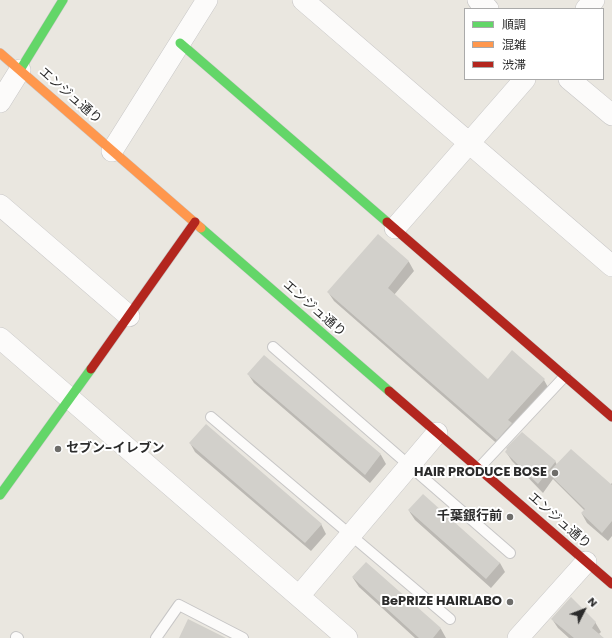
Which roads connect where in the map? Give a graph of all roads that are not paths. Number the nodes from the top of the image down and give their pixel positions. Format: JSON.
{"nodes":[{"id":1,"x":63,"y":0,"type":"edge"},
{"id":2,"x":207,"y":0,"type":"edge"},
{"id":3,"x":302,"y":0,"type":"edge"},
{"id":4,"x":478,"y":0,"type":"edge"},
{"id":5,"x":594,"y":0,"type":"edge"},
{"id":6,"x":487,"y":8,"type":"edge"},
{"id":7,"x":587,"y":8,"type":"edge"},
{"id":8,"x":180,"y":43,"type":"junction"},
{"id":9,"x":0,"y":53,"type":"edge"},
{"id":10,"x":20,"y":70,"type":"junction"},
{"id":11,"x":524,"y":80,"type":"edge"},
{"id":12,"x":571,"y":80,"type":"edge"},
{"id":13,"x":0,"y":102,"type":"edge"},
{"id":14,"x":612,"y":115,"type":"edge"},
{"id":15,"x":469,"y":142,"type":"junction"},
{"id":16,"x":112,"y":151,"type":"junction"},
{"id":17,"x":0,"y":205,"type":"edge"},
{"id":18,"x":195,"y":222,"type":"junction"},
{"id":19,"x":394,"y":228,"type":"junction"},
{"id":20,"x":612,"y":266,"type":"edge"},
{"id":21,"x":129,"y":316,"type":"junction"},
{"id":22,"x":0,"y":338,"type":"edge"},
{"id":23,"x":273,"y":347,"type":"dead end"},
{"id":24,"x":565,"y":376,"type":"junction"},
{"id":25,"x":69,"y":399,"type":"junction"},
{"id":26,"x":211,"y":416,"type":"dead end"},
{"id":27,"x":612,"y":417,"type":"edge"},
{"id":28,"x":436,"y":433,"type":"junction"},
{"id":29,"x":410,"y":465,"type":"junction"},
{"id":30,"x":478,"y":469,"type":"junction"},
{"id":31,"x":1,"y":491,"type":"edge"},
{"id":32,"x":350,"y":536,"type":"junction"},
{"id":33,"x":510,"y":553,"type":"dead end"},
{"id":34,"x":586,"y":562,"type":"junction"},
{"id":35,"x":612,"y":584,"type":"edge"},
{"id":36,"x":299,"y":596,"type":"junction"},
{"id":37,"x":450,"y":619,"type":"dead end"},
{"id":38,"x":156,"y":638,"type":"edge"},
{"id":39,"x":243,"y":638,"type":"edge"},
{"id":40,"x":347,"y":638,"type":"edge"},
{"id":41,"x":518,"y":638,"type":"edge"}],
"edges":[{"from":1,"to":10,"type":"street"},
{"from":2,"to":8,"type":"street"},
{"from":3,"to":15,"type":"street"},
{"from":4,"to":6,"type":"street"},
{"from":5,"to":7,"type":"street"},
{"from":8,"to":16,"type":"street"},
{"from":8,"to":19,"type":"street"},
{"from":9,"to":10,"type":"street","name":"エンジュ通り"},
{"from":10,"to":13,"type":"street"},
{"from":10,"to":16,"type":"street","name":"エンジュ通り"},
{"from":11,"to":15,"type":"street"},
{"from":12,"to":14,"type":"street"},
{"from":15,"to":19,"type":"street"},
{"from":15,"to":20,"type":"street"},
{"from":16,"to":18,"type":"street","name":"エンジュ通り"},
{"from":17,"to":21,"type":"street"},
{"from":18,"to":21,"type":"street"},
{"from":18,"to":28,"type":"street","name":"エンジュ通り"},
{"from":19,"to":24,"type":"street"},
{"from":21,"to":25,"type":"street"},
{"from":22,"to":25,"type":"street"},
{"from":23,"to":29,"type":"lane"},
{"from":24,"to":27,"type":"street"},
{"from":24,"to":30,"type":"lane"},
{"from":25,"to":31,"type":"street"},
{"from":25,"to":36,"type":"street"},
{"from":26,"to":32,"type":"lane"},
{"from":28,"to":29,"type":"street"},
{"from":28,"to":30,"type":"street","name":"エンジュ通り"},
{"from":29,"to":32,"type":"street"},
{"from":29,"to":33,"type":"lane"},
{"from":30,"to":34,"type":"street","name":"エンジュ通り"},
{"from":32,"to":36,"type":"street"},
{"from":32,"to":37,"type":"lane"},
{"from":34,"to":35,"type":"street","name":"エンジュ通り"},
{"from":34,"to":41,"type":"street"},
{"from":36,"to":40,"type":"street"},
{"from":38,"to":39,"type":"lane"}]}
